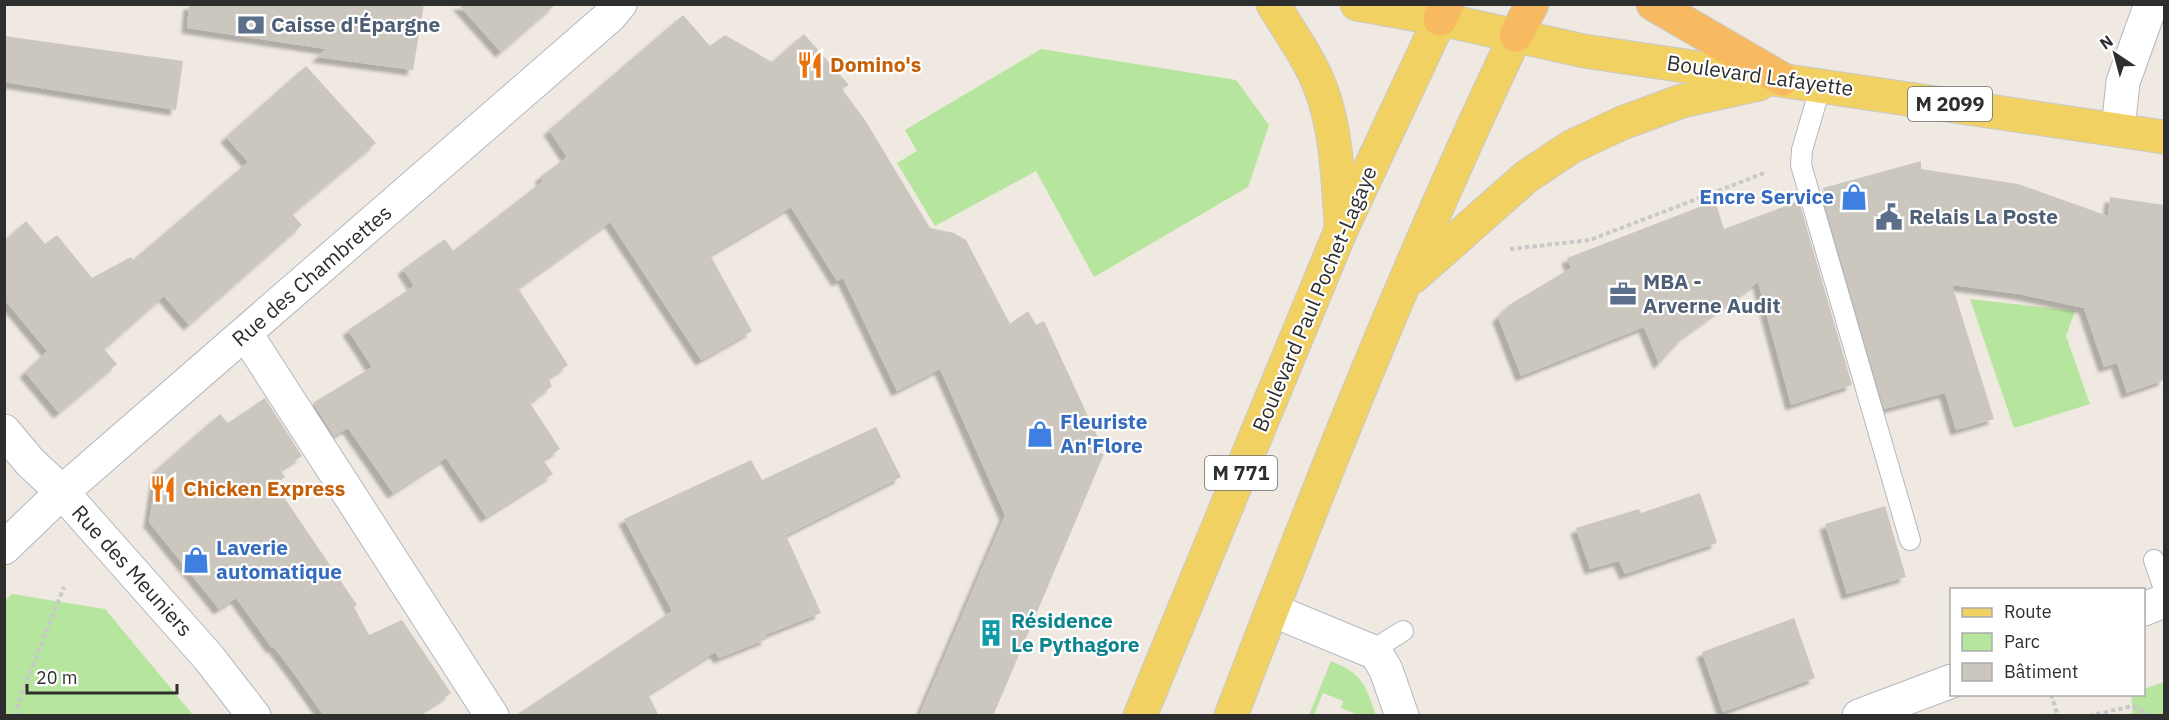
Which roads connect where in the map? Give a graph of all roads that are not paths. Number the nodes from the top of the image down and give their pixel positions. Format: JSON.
{"nodes":[{"id":1,"x":620,"y":4,"type":"edge"},
{"id":2,"x":1273,"y":4,"type":"edge"},
{"id":3,"x":1357,"y":4,"type":"edge"},
{"id":4,"x":1532,"y":4,"type":"edge"},
{"id":5,"x":1653,"y":4,"type":"edge"},
{"id":6,"x":2151,"y":4,"type":"edge"},
{"id":7,"x":1443,"y":12,"type":"edge"},
{"id":8,"x":1516,"y":35,"type":"junction"},
{"id":9,"x":1782,"y":79,"type":"junction"},
{"id":10,"x":1821,"y":85,"type":"junction"},
{"id":11,"x":2118,"y":130,"type":"junction"},
{"id":12,"x":2164,"y":137,"type":"edge"},
{"id":13,"x":1341,"y":230,"type":"junction"},
{"id":14,"x":1406,"y":283,"type":"junction"},
{"id":15,"x":246,"y":334,"type":"junction"},
{"id":16,"x":4,"y":431,"type":"edge"},
{"id":17,"x":62,"y":492,"type":"junction"},
{"id":18,"x":1910,"y":540,"type":"dead end"},
{"id":19,"x":4,"y":548,"type":"edge"},
{"id":20,"x":2154,"y":560,"type":"dead end"},
{"id":21,"x":2164,"y":589,"type":"edge"},
{"id":22,"x":2164,"y":601,"type":"edge"},
{"id":23,"x":2145,"y":609,"type":"edge"},
{"id":24,"x":1272,"y":610,"type":"junction"},
{"id":25,"x":1403,"y":631,"type":"dead end"},
{"id":26,"x":1371,"y":651,"type":"junction"},
{"id":27,"x":1950,"y":682,"type":"edge"},
{"id":28,"x":254,"y":716,"type":"edge"},
{"id":29,"x":492,"y":716,"type":"edge"},
{"id":30,"x":1140,"y":716,"type":"edge"},
{"id":31,"x":1231,"y":716,"type":"edge"},
{"id":32,"x":1402,"y":716,"type":"edge"},
{"id":33,"x":1859,"y":716,"type":"edge"}],
"edges":[{"from":1,"to":15,"type":"street","name":"Rue des Chambrettes"},
{"from":2,"to":13,"type":"main road"},
{"from":3,"to":7,"type":"main road","name":"Boulevard Lafayette"},
{"from":4,"to":8,"type":"highway"},
{"from":5,"to":9,"type":"highway"},
{"from":6,"to":11,"type":"street"},
{"from":7,"to":8,"type":"main road","name":"Boulevard Lafayette","number":"M 2099"},
{"from":7,"to":13,"type":"main road","name":"Boulevard Paul Pochet-Lagaye","number":"M 771"},
{"from":8,"to":9,"type":"main road","name":"Boulevard Lafayette","number":"M 2099"},
{"from":8,"to":14,"type":"main road"},
{"from":9,"to":10,"type":"main road","name":"Boulevard Lafayette","number":"M 2099"},
{"from":9,"to":14,"type":"main road"},
{"from":10,"to":11,"type":"main road","name":"Boulevard Lafayette","number":"M 2099"},
{"from":10,"to":18,"type":"lane"},
{"from":11,"to":12,"type":"main road","name":"Boulevard Lafayette","number":"M 2099"},
{"from":13,"to":30,"type":"main road","name":"Boulevard Paul Pochet-Lagaye","number":"M 771"},
{"from":14,"to":24,"type":"main road"},
{"from":15,"to":17,"type":"street","name":"Rue des Chambrettes"},
{"from":15,"to":29,"type":"street"},
{"from":16,"to":17,"type":"street","name":"Rue des Meuniers"},
{"from":17,"to":19,"type":"street","name":"Rue des Chambrettes"},
{"from":17,"to":28,"type":"street","name":"Rue des Meuniers"},
{"from":20,"to":21,"type":"lane"},
{"from":22,"to":23,"type":"street"},
{"from":24,"to":26,"type":"street"},
{"from":24,"to":31,"type":"main road"},
{"from":25,"to":26,"type":"lane"},
{"from":26,"to":32,"type":"street"},
{"from":27,"to":33,"type":"street"}]}
